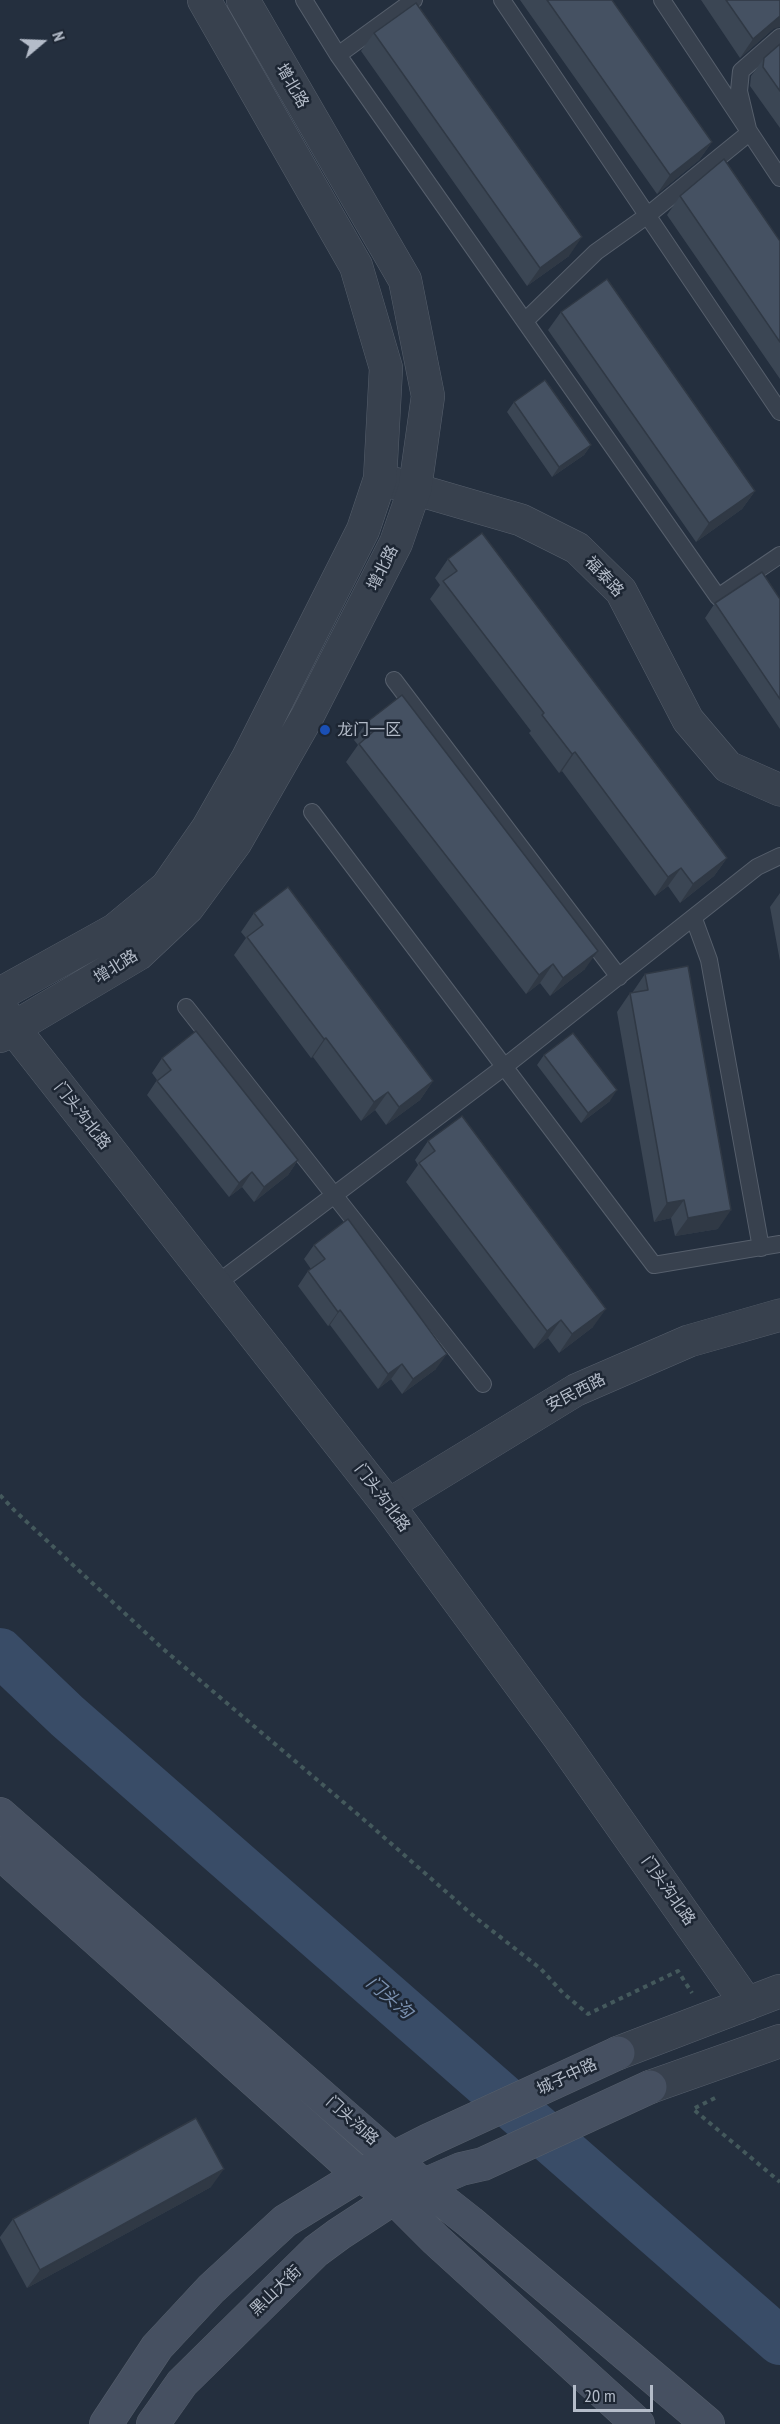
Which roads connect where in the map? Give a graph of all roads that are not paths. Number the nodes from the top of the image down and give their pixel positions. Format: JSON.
{"nodes":[{"id":1,"x":204,"y":0,"type":"edge"},
{"id":2,"x":243,"y":0,"type":"edge"},
{"id":3,"x":304,"y":0,"type":"edge"},
{"id":4,"x":414,"y":0,"type":"edge"},
{"id":5,"x":502,"y":0,"type":"edge"},
{"id":6,"x":662,"y":0,"type":"edge"},
{"id":7,"x":780,"y":37,"type":"edge"},
{"id":8,"x":338,"y":55,"type":"junction"},
{"id":9,"x":749,"y":133,"type":"junction"},
{"id":10,"x":780,"y":178,"type":"edge"},
{"id":11,"x":648,"y":215,"type":"junction"},
{"id":12,"x":526,"y":320,"type":"junction"},
{"id":13,"x":780,"y":412,"type":"edge"},
{"id":14,"x":380,"y":479,"type":"junction"},
{"id":15,"x":415,"y":488,"type":"junction"},
{"id":16,"x":780,"y":555,"type":"edge"},
{"id":17,"x":394,"y":680,"type":"dead end"},
{"id":18,"x":780,"y":790,"type":"edge"},
{"id":19,"x":312,"y":812,"type":"dead end"},
{"id":20,"x":780,"y":856,"type":"edge"},
{"id":21,"x":694,"y":919,"type":"junction"},
{"id":22,"x":619,"y":977,"type":"junction"},
{"id":23,"x":0,"y":994,"type":"edge"},
{"id":24,"x":186,"y":1007,"type":"dead end"},
{"id":25,"x":5,"y":1024,"type":"edge"},
{"id":26,"x":504,"y":1067,"type":"junction"},
{"id":27,"x":335,"y":1196,"type":"junction"},
{"id":28,"x":780,"y":1244,"type":"edge"},
{"id":29,"x":761,"y":1248,"type":"junction"},
{"id":30,"x":215,"y":1285,"type":"junction"},
{"id":31,"x":780,"y":1316,"type":"edge"},
{"id":32,"x":483,"y":1384,"type":"dead end"},
{"id":33,"x":388,"y":1505,"type":"junction"},
{"id":34,"x":0,"y":1814,"type":"edge"},
{"id":35,"x":0,"y":1853,"type":"edge"},
{"id":36,"x":780,"y":1991,"type":"edge"},
{"id":37,"x":747,"y":2004,"type":"junction"},
{"id":38,"x":780,"y":2041,"type":"edge"},
{"id":39,"x":618,"y":2053,"type":"joint"},
{"id":40,"x":650,"y":2087,"type":"joint"},
{"id":41,"x":393,"y":2158,"type":"junction"},
{"id":42,"x":360,"y":2175,"type":"junction"},
{"id":43,"x":409,"y":2192,"type":"junction"},
{"id":44,"x":106,"y":2424,"type":"edge"},
{"id":45,"x":153,"y":2424,"type":"edge"},
{"id":46,"x":638,"y":2424,"type":"edge"},
{"id":47,"x":708,"y":2424,"type":"edge"}],
"edges":[{"from":1,"to":14,"type":"street","name":"增北路"},
{"from":2,"to":15,"type":"street","name":"增北路"},
{"from":3,"to":8,"type":"lane"},
{"from":4,"to":8,"type":"lane"},
{"from":5,"to":11,"type":"lane"},
{"from":6,"to":9,"type":"lane"},
{"from":7,"to":9,"type":"lane"},
{"from":8,"to":12,"type":"lane"},
{"from":9,"to":10,"type":"lane"},
{"from":9,"to":11,"type":"lane"},
{"from":11,"to":12,"type":"lane"},
{"from":11,"to":13,"type":"lane"},
{"from":12,"to":16,"type":"lane"},
{"from":14,"to":15,"type":"street","name":"福泰路"},
{"from":14,"to":23,"type":"street","name":"增北路"},
{"from":15,"to":18,"type":"street","name":"福泰路"},
{"from":15,"to":25,"type":"street","name":"增北路"},
{"from":17,"to":22,"type":"lane"},
{"from":19,"to":26,"type":"lane"},
{"from":20,"to":21,"type":"lane"},
{"from":21,"to":22,"type":"lane"},
{"from":21,"to":29,"type":"lane"},
{"from":22,"to":26,"type":"lane"},
{"from":24,"to":27,"type":"lane"},
{"from":25,"to":30,"type":"street","name":"门头沟北路"},
{"from":26,"to":27,"type":"lane"},
{"from":26,"to":29,"type":"lane"},
{"from":27,"to":30,"type":"lane"},
{"from":27,"to":32,"type":"lane"},
{"from":28,"to":29,"type":"lane"},
{"from":30,"to":33,"type":"street","name":"门头沟北路"},
{"from":31,"to":33,"type":"street","name":"安民西路"},
{"from":33,"to":37,"type":"street","name":"门头沟北路"},
{"from":34,"to":41,"type":"main road","name":"门头沟路"},
{"from":35,"to":42,"type":"main road","name":"门头沟路"},
{"from":36,"to":37,"type":"street","name":"城子中路"},
{"from":37,"to":39,"type":"street","name":"城子中路"},
{"from":38,"to":40,"type":"street"},
{"from":39,"to":41,"type":"main road","name":"城子中路"},
{"from":40,"to":43,"type":"main road","name":"黑山大街"},
{"from":41,"to":42,"type":"main road","name":"城子中路"},
{"from":41,"to":43,"type":"main road","name":"门头沟路"},
{"from":42,"to":43,"type":"main road","name":"门头沟路"},
{"from":42,"to":44,"type":"main road"},
{"from":43,"to":45,"type":"main road","name":"黑山大街"},
{"from":43,"to":46,"type":"main road","name":"门头沟路"},
{"from":43,"to":47,"type":"main road","name":"门头沟路"}]}
